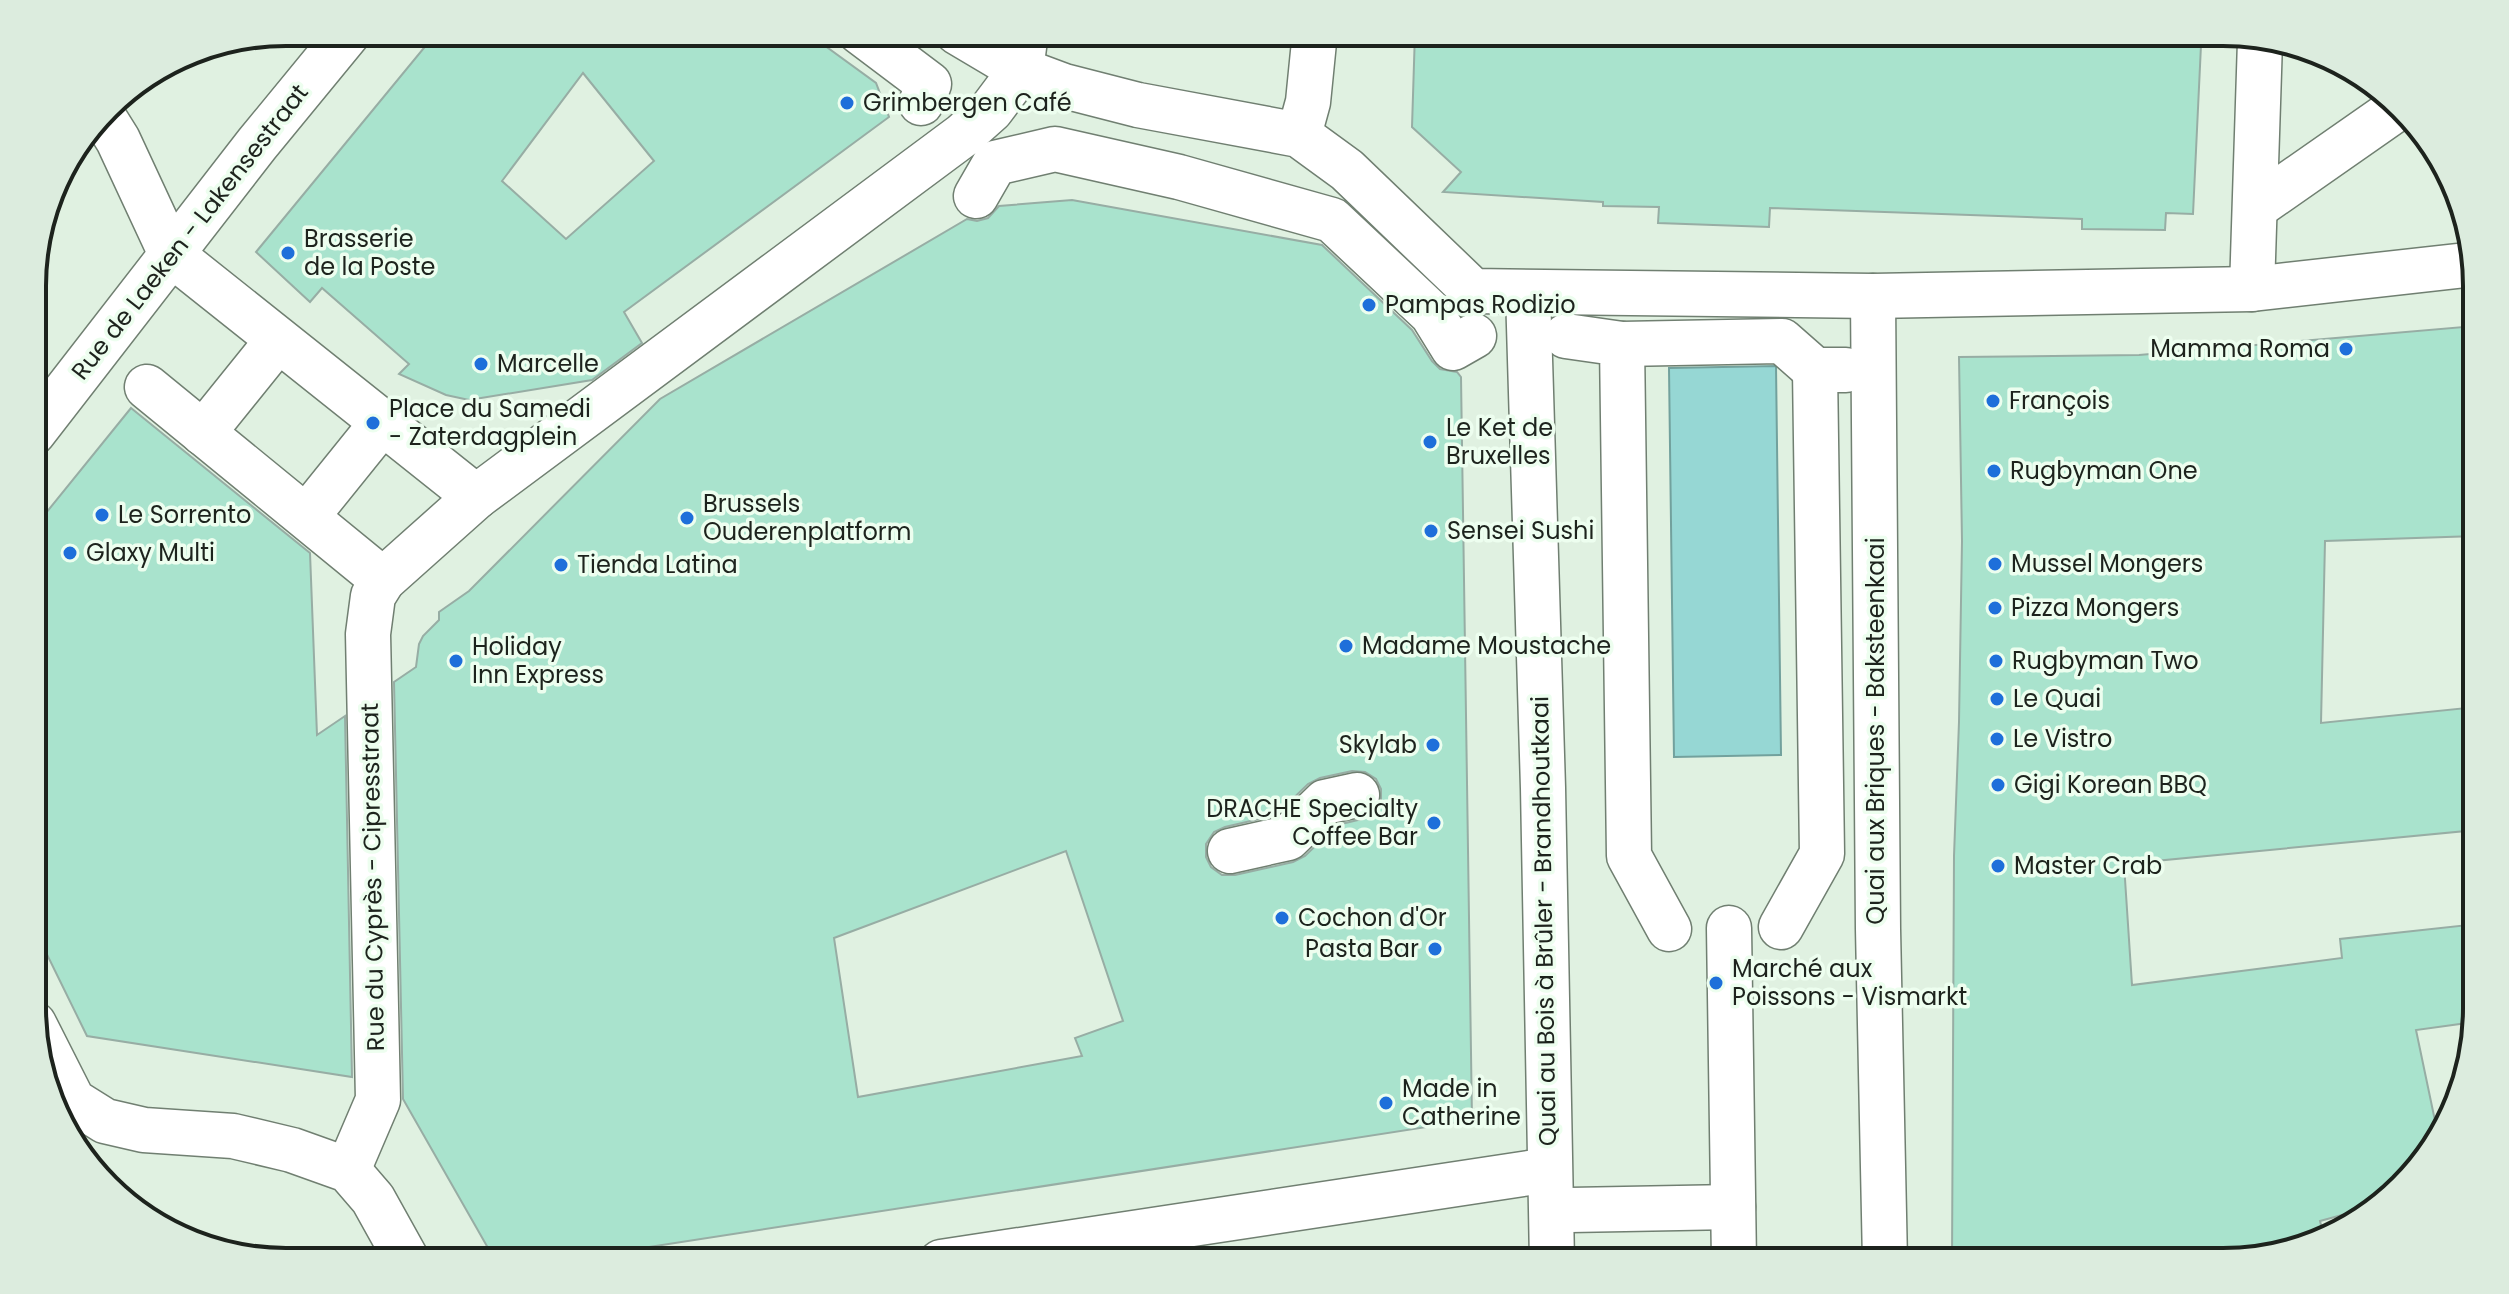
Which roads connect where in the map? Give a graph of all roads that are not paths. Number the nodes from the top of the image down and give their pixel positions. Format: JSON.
{"nodes":[{"id":1,"x":1314,"y":46,"type":"edge"},
{"id":2,"x":337,"y":47,"type":"edge"},
{"id":3,"x":879,"y":47,"type":"edge"},
{"id":4,"x":2258,"y":49,"type":"edge"},
{"id":5,"x":1024,"y":51,"type":"edge"},
{"id":6,"x":2390,"y":113,"type":"edge"},
{"id":7,"x":920,"y":115,"type":"dead end"},
{"id":8,"x":109,"y":125,"type":"edge"},
{"id":9,"x":1299,"y":135,"type":"junction"},
{"id":10,"x":983,"y":169,"type":"dead end"},
{"id":11,"x":2256,"y":207,"type":"junction"},
{"id":12,"x":171,"y":254,"type":"junction"},
{"id":13,"x":2462,"y":265,"type":"edge"},
{"id":14,"x":2252,"y":289,"type":"junction"},
{"id":15,"x":1528,"y":293,"type":"junction"},
{"id":16,"x":1873,"y":296,"type":"junction"},
{"id":17,"x":1474,"y":336,"type":"dead end"},
{"id":18,"x":1566,"y":336,"type":"dead end"},
{"id":19,"x":278,"y":340,"type":"junction"},
{"id":20,"x":1622,"y":344,"type":"junction"},
{"id":21,"x":147,"y":387,"type":"dead end"},
{"id":22,"x":47,"y":415,"type":"edge"},
{"id":23,"x":382,"y":423,"type":"junction"},
{"id":24,"x":203,"y":433,"type":"junction"},
{"id":25,"x":476,"y":497,"type":"junction"},
{"id":26,"x":307,"y":516,"type":"junction"},
{"id":27,"x":383,"y":580,"type":"junction"},
{"id":28,"x":1357,"y":795,"type":"dead end"},
{"id":29,"x":1230,"y":851,"type":"dead end"},
{"id":30,"x":1729,"y":928,"type":"junction"},
{"id":31,"x":52,"y":1059,"type":"edge"},
{"id":32,"x":348,"y":1170,"type":"junction"},
{"id":33,"x":1549,"y":1170,"type":"junction"},
{"id":34,"x":1733,"y":1207,"type":"junction"},
{"id":35,"x":1570,"y":1210,"type":"dead end"},
{"id":36,"x":1552,"y":1247,"type":"edge"},
{"id":37,"x":1734,"y":1247,"type":"edge"},
{"id":38,"x":1885,"y":1247,"type":"edge"},
{"id":39,"x":400,"y":1248,"type":"edge"},
{"id":40,"x":1036,"y":1248,"type":"edge"}],
"edges":[{"from":1,"to":9,"type":"street"},
{"from":2,"to":12,"type":"street","name":"Rue de Laeken - Lakensestraat"},
{"from":3,"to":7,"type":"street"},
{"from":4,"to":11,"type":"street"},
{"from":5,"to":9,"type":"street"},
{"from":5,"to":25,"type":"street"},
{"from":6,"to":11,"type":"street"},
{"from":8,"to":12,"type":"street"},
{"from":9,"to":15,"type":"street"},
{"from":10,"to":17,"type":"street"},
{"from":11,"to":14,"type":"street"},
{"from":12,"to":19,"type":"street"},
{"from":12,"to":22,"type":"street","name":"Rue de Laeken - Lakensestraat"},
{"from":13,"to":14,"type":"street"},
{"from":14,"to":16,"type":"street"},
{"from":15,"to":16,"type":"street"},
{"from":15,"to":33,"type":"street","name":"Quai au Bois à Brûler - Brandhoutkaai"},
{"from":16,"to":38,"type":"street","name":"Quai aux Briques - Baksteenkaai"},
{"from":18,"to":20,"type":"street"},
{"from":19,"to":23,"type":"street"},
{"from":19,"to":24,"type":"street"},
{"from":20,"to":30,"type":"street"},
{"from":20,"to":30,"type":"street"},
{"from":21,"to":24,"type":"street"},
{"from":23,"to":25,"type":"street"},
{"from":23,"to":26,"type":"street"},
{"from":24,"to":26,"type":"street"},
{"from":25,"to":27,"type":"street"},
{"from":26,"to":27,"type":"street"},
{"from":27,"to":32,"type":"street","name":"Rue du Cyprès - Cipresstraat"},
{"from":28,"to":29,"type":"street"},
{"from":30,"to":34,"type":"street"},
{"from":31,"to":32,"type":"street"},
{"from":32,"to":39,"type":"street"},
{"from":33,"to":36,"type":"street","name":"Quai au Bois à Brûler - Brandhoutkaai"},
{"from":33,"to":40,"type":"street"},
{"from":34,"to":35,"type":"street"},
{"from":34,"to":37,"type":"street"}]}
